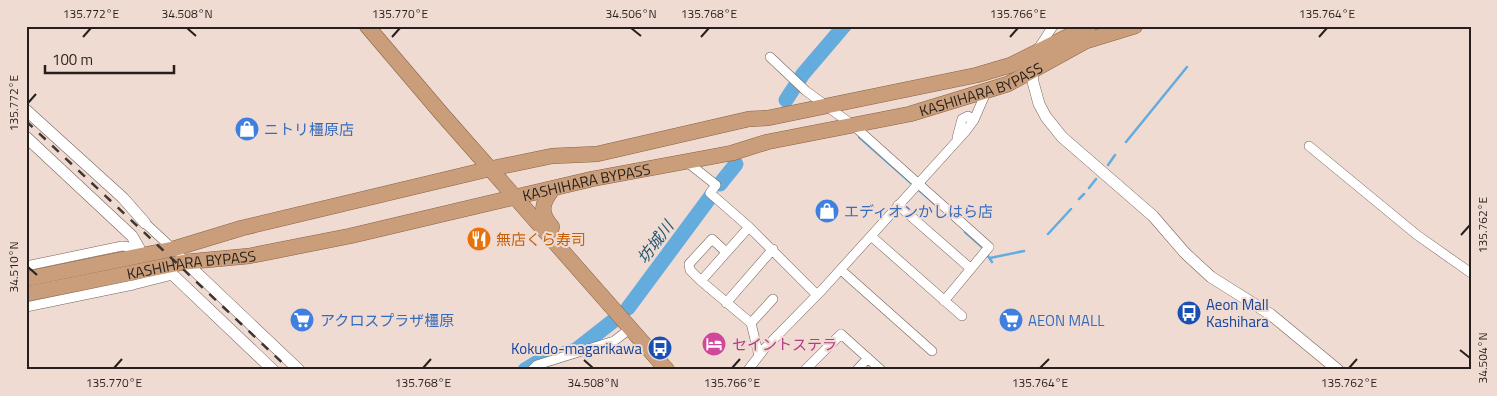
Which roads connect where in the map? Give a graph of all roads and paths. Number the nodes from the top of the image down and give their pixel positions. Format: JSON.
{"nodes":[{"id":1,"x":367,"y":26,"type":"edge"},
{"id":2,"x":1053,"y":26,"type":"edge"},
{"id":3,"x":1089,"y":26,"type":"edge"},
{"id":4,"x":1135,"y":26,"type":"edge"},
{"id":5,"x":1035,"y":54,"type":"junction"},
{"id":6,"x":770,"y":57,"type":"dead end"},
{"id":7,"x":1033,"y":71,"type":"junction"},
{"id":8,"x":987,"y":90,"type":"junction"},
{"id":9,"x":824,"y":106,"type":"junction"},
{"id":10,"x":26,"y":110,"type":"edge"},
{"id":11,"x":854,"y":126,"type":"junction"},
{"id":12,"x":26,"y":137,"type":"edge"},
{"id":13,"x":651,"y":142,"type":"junction"},
{"id":14,"x":1309,"y":146,"type":"dead end"},
{"id":15,"x":687,"y":162,"type":"junction"},
{"id":16,"x":658,"y":168,"type":"junction"},
{"id":17,"x":489,"y":169,"type":"junction"},
{"id":18,"x":915,"y":186,"type":"junction"},
{"id":19,"x":552,"y":190,"type":"junction"},
{"id":20,"x":517,"y":198,"type":"junction"},
{"id":21,"x":898,"y":205,"type":"junction"},
{"id":22,"x":144,"y":223,"type":"joint"},
{"id":23,"x":749,"y":227,"type":"junction"},
{"id":24,"x":871,"y":236,"type":"junction"},
{"id":25,"x":173,"y":249,"type":"junction"},
{"id":26,"x":564,"y":250,"type":"junction"},
{"id":27,"x":773,"y":250,"type":"junction"},
{"id":28,"x":139,"y":251,"type":"junction"},
{"id":29,"x":726,"y":252,"type":"junction"},
{"id":30,"x":185,"y":262,"type":"junction"},
{"id":31,"x":26,"y":266,"type":"edge"},
{"id":32,"x":970,"y":268,"type":"junction"},
{"id":33,"x":171,"y":270,"type":"junction"},
{"id":34,"x":840,"y":270,"type":"junction"},
{"id":35,"x":1471,"y":273,"type":"edge"},
{"id":36,"x":26,"y":279,"type":"edge"},
{"id":37,"x":701,"y":281,"type":"junction"},
{"id":38,"x":26,"y":294,"type":"edge"},
{"id":39,"x":817,"y":295,"type":"junction"},
{"id":40,"x":773,"y":299,"type":"dead end"},
{"id":41,"x":944,"y":301,"type":"junction"},
{"id":42,"x":726,"y":303,"type":"junction"},
{"id":43,"x":26,"y":307,"type":"edge"},
{"id":44,"x":962,"y":316,"type":"dead end"},
{"id":45,"x":750,"y":323,"type":"junction"},
{"id":46,"x":631,"y":328,"type":"junction"},
{"id":47,"x":932,"y":351,"type":"dead end"},
{"id":48,"x":759,"y":356,"type":"junction"},
{"id":49,"x":868,"y":358,"type":"junction"},
{"id":50,"x":273,"y":370,"type":"edge"},
{"id":51,"x":299,"y":370,"type":"edge"},
{"id":52,"x":532,"y":370,"type":"edge"},
{"id":53,"x":667,"y":370,"type":"edge"},
{"id":54,"x":748,"y":370,"type":"edge"},
{"id":55,"x":806,"y":370,"type":"edge"},
{"id":56,"x":857,"y":370,"type":"edge"},
{"id":57,"x":881,"y":370,"type":"edge"},
{"id":58,"x":1338,"y":370,"type":"edge"}],
"edges":[{"from":1,"to":17,"type":"highway"},
{"from":2,"to":5,"type":"street"},
{"from":3,"to":5,"type":"highway","name":"KASHIHARA BYPASS"},
{"from":4,"to":7,"type":"highway","name":"KASHIHARA BYPASS"},
{"from":5,"to":7,"type":"street"},
{"from":5,"to":9,"type":"highway","name":"KASHIHARA BYPASS"},
{"from":6,"to":9,"type":"street"},
{"from":7,"to":8,"type":"highway","name":"KASHIHARA BYPASS"},
{"from":7,"to":58,"type":"street"},
{"from":8,"to":11,"type":"highway","name":"KASHIHARA BYPASS"},
{"from":8,"to":18,"type":"street"},
{"from":9,"to":11,"type":"street"},
{"from":9,"to":13,"type":"highway","name":"KASHIHARA BYPASS"},
{"from":10,"to":22,"type":"street"},
{"from":11,"to":15,"type":"highway","name":"KASHIHARA BYPASS"},
{"from":11,"to":18,"type":"street"},
{"from":12,"to":28,"type":"street"},
{"from":13,"to":16,"type":"highway"},
{"from":13,"to":17,"type":"highway","name":"KASHIHARA BYPASS"},
{"from":14,"to":35,"type":"street"},
{"from":15,"to":16,"type":"highway","name":"KASHIHARA BYPASS"},
{"from":15,"to":23,"type":"street"},
{"from":16,"to":19,"type":"highway","name":"KASHIHARA BYPASS"},
{"from":17,"to":20,"type":"highway"},
{"from":17,"to":25,"type":"highway","name":"KASHIHARA BYPASS"},
{"from":18,"to":21,"type":"street"},
{"from":18,"to":32,"type":"street"},
{"from":19,"to":20,"type":"highway","name":"KASHIHARA BYPASS"},
{"from":19,"to":26,"type":"highway"},
{"from":20,"to":26,"type":"highway"},
{"from":20,"to":30,"type":"highway","name":"KASHIHARA BYPASS"},
{"from":21,"to":24,"type":"street"},
{"from":21,"to":32,"type":"street"},
{"from":22,"to":25,"type":"street"},
{"from":23,"to":27,"type":"street"},
{"from":23,"to":29,"type":"street"},
{"from":24,"to":34,"type":"street"},
{"from":24,"to":41,"type":"street"},
{"from":25,"to":28,"type":"highway","name":"KASHIHARA BYPASS"},
{"from":25,"to":30,"type":"street"},
{"from":26,"to":46,"type":"highway"},
{"from":27,"to":39,"type":"street"},
{"from":27,"to":42,"type":"street"},
{"from":28,"to":31,"type":"street"},
{"from":28,"to":36,"type":"highway","name":"KASHIHARA BYPASS"},
{"from":29,"to":37,"type":"street"},
{"from":29,"to":37,"type":"street"},
{"from":30,"to":33,"type":"highway","name":"KASHIHARA BYPASS"},
{"from":30,"to":51,"type":"street"},
{"from":32,"to":41,"type":"street"},
{"from":33,"to":38,"type":"highway","name":"KASHIHARA BYPASS"},
{"from":33,"to":43,"type":"street"},
{"from":33,"to":50,"type":"street"},
{"from":34,"to":39,"type":"street"},
{"from":34,"to":47,"type":"street"},
{"from":37,"to":42,"type":"street"},
{"from":39,"to":48,"type":"street"},
{"from":40,"to":45,"type":"street"},
{"from":41,"to":44,"type":"street"},
{"from":42,"to":45,"type":"street"},
{"from":45,"to":48,"type":"street"},
{"from":46,"to":52,"type":"street"},
{"from":46,"to":53,"type":"highway"},
{"from":48,"to":54,"type":"street"},
{"from":49,"to":55,"type":"street"},
{"from":49,"to":56,"type":"street"},
{"from":49,"to":57,"type":"street"}]}
